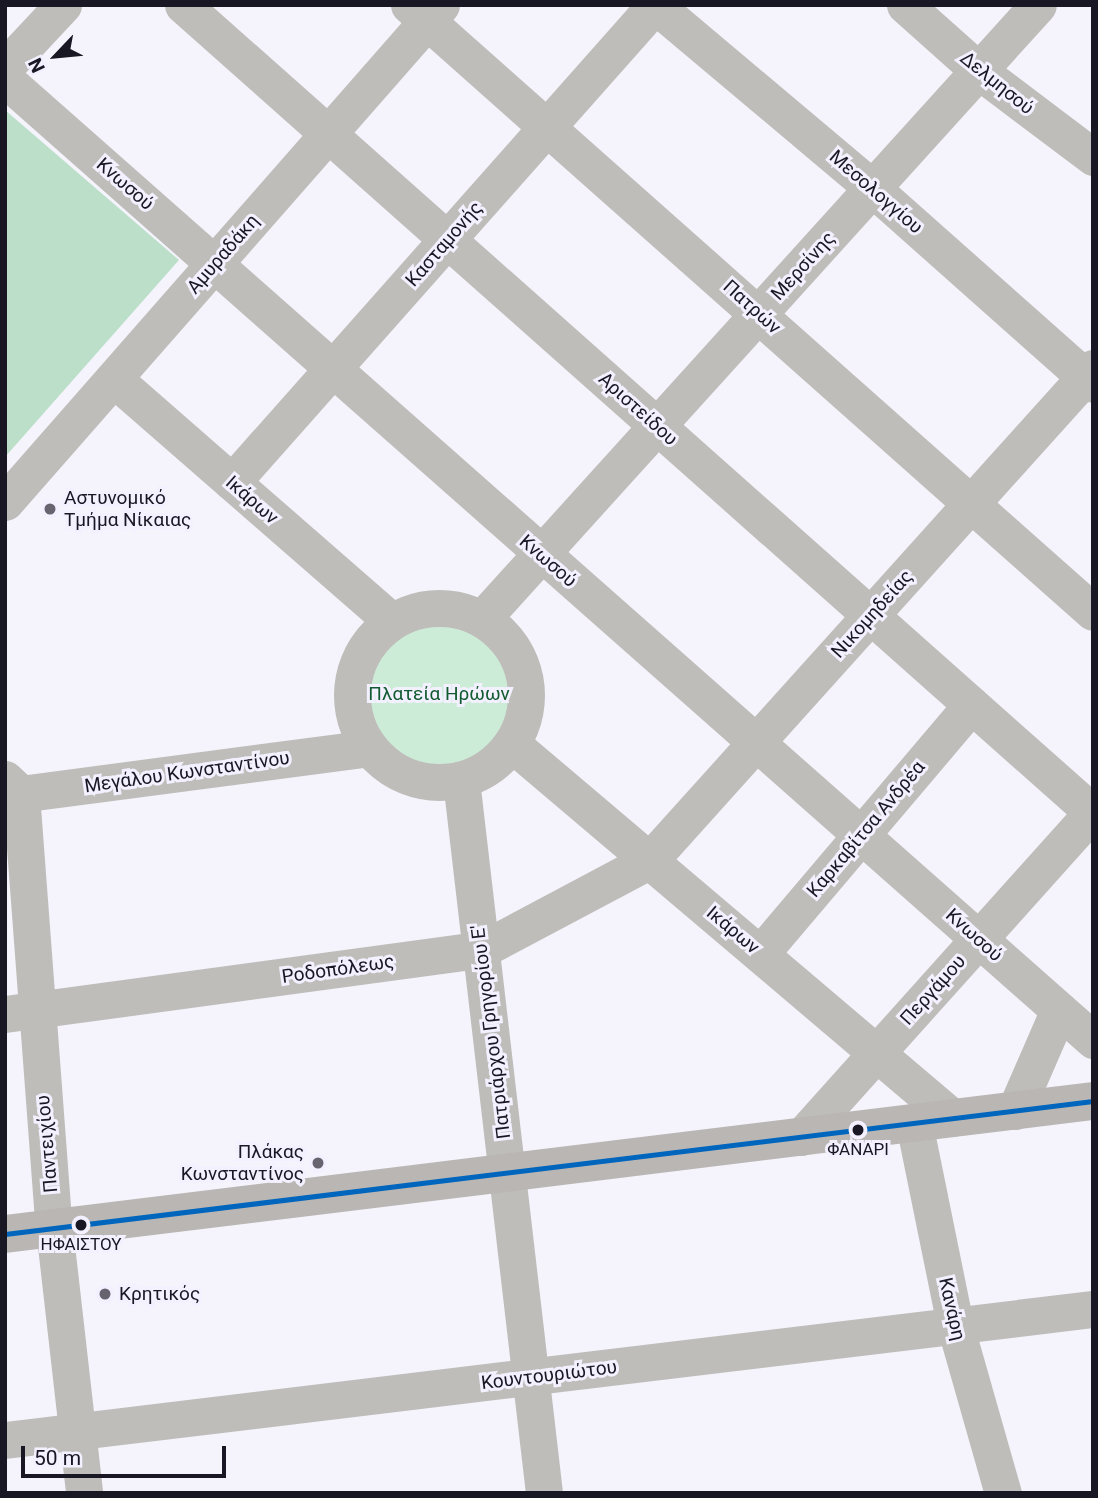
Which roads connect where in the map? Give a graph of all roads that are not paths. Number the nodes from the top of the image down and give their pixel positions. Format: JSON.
{"nodes":[{"id":1,"x":63,"y":5,"type":"edge"},
{"id":2,"x":183,"y":5,"type":"edge"},
{"id":3,"x":655,"y":5,"type":"edge"},
{"id":4,"x":905,"y":5,"type":"edge"},
{"id":5,"x":1038,"y":5,"type":"edge"},
{"id":6,"x":426,"y":11,"type":"edge"},
{"id":7,"x":5,"y":67,"type":"edge"},
{"id":8,"x":979,"y":71,"type":"junction"},
{"id":9,"x":5,"y":79,"type":"edge"},
{"id":10,"x":548,"y":126,"type":"junction"},
{"id":11,"x":329,"y":135,"type":"junction"},
{"id":12,"x":1093,"y":157,"type":"edge"},
{"id":13,"x":872,"y":188,"type":"junction"},
{"id":14,"x":447,"y":240,"type":"junction"},
{"id":15,"x":215,"y":263,"type":"junction"},
{"id":16,"x":760,"y":314,"type":"junction"},
{"id":17,"x":332,"y":370,"type":"junction"},
{"id":18,"x":1090,"y":377,"type":"edge"},
{"id":19,"x":114,"y":379,"type":"junction"},
{"id":20,"x":658,"y":427,"type":"junction"},
{"id":21,"x":232,"y":482,"type":"junction"},
{"id":22,"x":5,"y":502,"type":"edge"},
{"id":23,"x":971,"y":504,"type":"junction"},
{"id":24,"x":542,"y":555,"type":"junction"},
{"id":25,"x":1093,"y":612,"type":"edge"},
{"id":26,"x":870,"y":615,"type":"junction"},
{"id":27,"x":482,"y":619,"type":"junction"},
{"id":28,"x":391,"y":621,"type":"junction"},
{"id":29,"x":971,"y":705,"type":"junction"},
{"id":30,"x":756,"y":743,"type":"junction"},
{"id":31,"x":512,"y":744,"type":"junction"},
{"id":32,"x":369,"y":748,"type":"junction"},
{"id":33,"x":461,"y":780,"type":"junction"},
{"id":34,"x":11,"y":790,"type":"edge"},
{"id":35,"x":1092,"y":812,"type":"edge"},
{"id":36,"x":860,"y":835,"type":"junction"},
{"id":37,"x":650,"y":860,"type":"junction"},
{"id":38,"x":979,"y":939,"type":"junction"},
{"id":39,"x":481,"y":950,"type":"junction"},
{"id":40,"x":761,"y":953,"type":"junction"},
{"id":41,"x":1059,"y":1010,"type":"junction"},
{"id":42,"x":20,"y":1013,"type":"edge"},
{"id":43,"x":1093,"y":1041,"type":"edge"},
{"id":44,"x":878,"y":1051,"type":"junction"},
{"id":45,"x":1093,"y":1101,"type":"edge"},
{"id":46,"x":1015,"y":1111,"type":"junction"},
{"id":47,"x":953,"y":1118,"type":"junction"},
{"id":48,"x":914,"y":1123,"type":"junction"},
{"id":49,"x":801,"y":1137,"type":"junction"},
{"id":50,"x":508,"y":1172,"type":"junction"},
{"id":51,"x":54,"y":1228,"type":"junction"},
{"id":52,"x":5,"y":1234,"type":"edge"},
{"id":53,"x":1093,"y":1308,"type":"edge"},
{"id":54,"x":954,"y":1325,"type":"junction"},
{"id":55,"x":532,"y":1377,"type":"junction"},
{"id":56,"x":76,"y":1432,"type":"junction"},
{"id":57,"x":5,"y":1440,"type":"edge"},
{"id":58,"x":84,"y":1493,"type":"edge"},
{"id":59,"x":544,"y":1493,"type":"edge"},
{"id":60,"x":1003,"y":1493,"type":"edge"}],
"edges":[{"from":1,"to":7,"type":"street"},
{"from":2,"to":11,"type":"street","name":"Αριστείδου"},
{"from":3,"to":10,"type":"street","name":"Κασταμονής"},
{"from":3,"to":13,"type":"street","name":"Μεσολογγίου"},
{"from":4,"to":8,"type":"street","name":"Δελμησού"},
{"from":5,"to":8,"type":"street","name":"Μερσίνης"},
{"from":6,"to":10,"type":"street","name":"Πατρών"},
{"from":6,"to":11,"type":"street","name":"Αμυραδάκη"},
{"from":8,"to":12,"type":"street","name":"Δελμησού"},
{"from":8,"to":13,"type":"street","name":"Μερσίνης"},
{"from":9,"to":15,"type":"street","name":"Κνωσού"},
{"from":10,"to":14,"type":"street","name":"Κασταμονής"},
{"from":10,"to":16,"type":"street","name":"Πατρών"},
{"from":11,"to":14,"type":"street","name":"Αριστείδου"},
{"from":11,"to":15,"type":"street","name":"Αμυραδάκη"},
{"from":13,"to":16,"type":"street","name":"Μερσίνης"},
{"from":13,"to":18,"type":"street","name":"Μεσολογγίου"},
{"from":14,"to":17,"type":"street","name":"Κασταμονής"},
{"from":14,"to":20,"type":"street","name":"Αριστείδου"},
{"from":15,"to":17,"type":"street","name":"Κνωσού"},
{"from":15,"to":19,"type":"street","name":"Αμυραδάκη"},
{"from":16,"to":20,"type":"street","name":"Μερσίνης"},
{"from":16,"to":23,"type":"street","name":"Πατρών"},
{"from":17,"to":21,"type":"street","name":"Κασταμονής"},
{"from":17,"to":24,"type":"street","name":"Κνωσού"},
{"from":18,"to":23,"type":"street","name":"Νικομηδείας"},
{"from":19,"to":21,"type":"street","name":"Ικάρων"},
{"from":19,"to":22,"type":"street","name":"Αμυραδάκη"},
{"from":20,"to":24,"type":"street","name":"Μερσίνης"},
{"from":20,"to":26,"type":"street","name":"Αριστείδου"},
{"from":21,"to":28,"type":"street","name":"Ικάρων"},
{"from":23,"to":25,"type":"street","name":"Πατρών"},
{"from":23,"to":26,"type":"street","name":"Νικομηδείας"},
{"from":24,"to":27,"type":"street","name":"Μερσίνης"},
{"from":24,"to":30,"type":"street","name":"Κνωσού"},
{"from":26,"to":29,"type":"street","name":"Αριστείδου"},
{"from":26,"to":30,"type":"street","name":"Νικομηδείας"},
{"from":27,"to":28,"type":"street"},
{"from":27,"to":31,"type":"street"},
{"from":28,"to":32,"type":"street"},
{"from":29,"to":35,"type":"street","name":"Αριστείδου"},
{"from":29,"to":36,"type":"street","name":"Καρκαβίτσα Ανδρέα"},
{"from":30,"to":36,"type":"street","name":"Κνωσού"},
{"from":30,"to":37,"type":"street","name":"Νικομηδείας"},
{"from":31,"to":33,"type":"street"},
{"from":31,"to":37,"type":"street","name":"Ικάρων"},
{"from":32,"to":33,"type":"street"},
{"from":32,"to":34,"type":"street","name":"Μεγάλου Κωνσταντίνου"},
{"from":33,"to":39,"type":"street","name":"Πατριάρχου Γρηγορίου Ε'"},
{"from":34,"to":42,"type":"street","name":"Παντειχίου"},
{"from":35,"to":38,"type":"street","name":"Περγάμου"},
{"from":36,"to":38,"type":"street","name":"Κνωσού"},
{"from":36,"to":40,"type":"street","name":"Καρκαβίτσα Ανδρέα"},
{"from":37,"to":39,"type":"street","name":"Ροδοπόλεως"},
{"from":37,"to":40,"type":"street","name":"Ικάρων"},
{"from":38,"to":41,"type":"street","name":"Κνωσού"},
{"from":38,"to":44,"type":"street","name":"Περγάμου"},
{"from":39,"to":42,"type":"street","name":"Ροδοπόλεως"},
{"from":39,"to":50,"type":"street","name":"Πατριάρχου Γρηγορίου Ε'"},
{"from":40,"to":44,"type":"street","name":"Ικάρων"},
{"from":41,"to":43,"type":"street","name":"Κνωσού"},
{"from":41,"to":46,"type":"street"},
{"from":42,"to":51,"type":"street","name":"Παντειχίου"},
{"from":44,"to":47,"type":"street","name":"Ικάρων"},
{"from":44,"to":49,"type":"street","name":"Περγάμου"},
{"from":45,"to":46,"type":"main road"},
{"from":46,"to":47,"type":"main road"},
{"from":47,"to":48,"type":"main road"},
{"from":48,"to":49,"type":"main road"},
{"from":48,"to":54,"type":"street","name":"Κανάρη"},
{"from":49,"to":50,"type":"main road"},
{"from":50,"to":51,"type":"main road"},
{"from":50,"to":55,"type":"street","name":"Πατριάρχου Γρηγορίου Ε'"},
{"from":51,"to":52,"type":"main road"},
{"from":51,"to":56,"type":"street","name":"Παντειχίου"},
{"from":53,"to":54,"type":"street","name":"Κουντουριώτου"},
{"from":54,"to":55,"type":"street","name":"Κουντουριώτου"},
{"from":54,"to":60,"type":"street","name":"Κανάρη"},
{"from":55,"to":56,"type":"street","name":"Κουντουριώτου"},
{"from":55,"to":59,"type":"street","name":"Πατριάρχου Γρηγορίου Ε'"},
{"from":56,"to":57,"type":"street","name":"Κουντουριώτου"},
{"from":56,"to":58,"type":"street","name":"Παντειχίου"}]}
